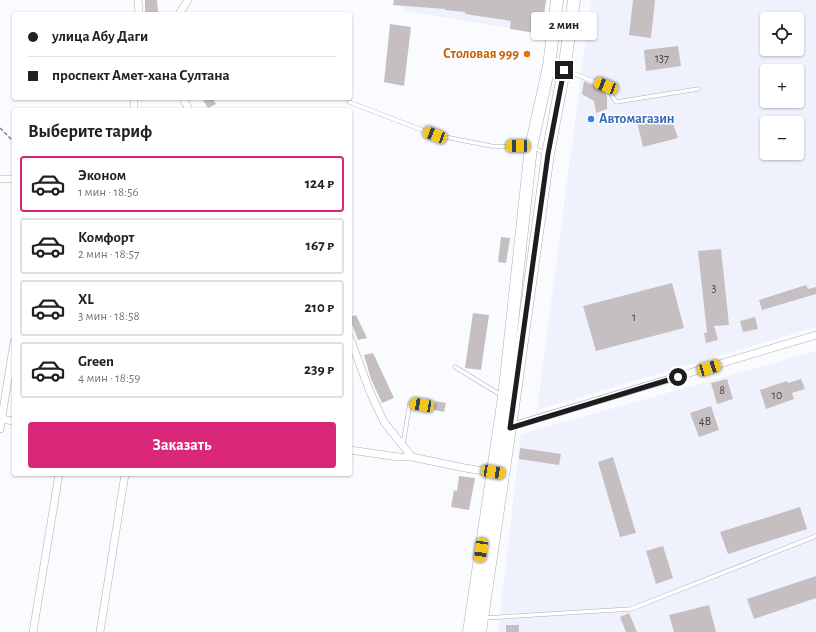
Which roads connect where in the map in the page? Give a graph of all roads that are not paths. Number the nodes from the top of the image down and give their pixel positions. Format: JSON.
{"nodes":[{"id":1,"x":138,"y":0,"type":"edge"},
{"id":2,"x":188,"y":0,"type":"edge"},
{"id":3,"x":557,"y":0,"type":"edge"},
{"id":4,"x":574,"y":0,"type":"edge"},
{"id":5,"x":140,"y":12,"type":"edge"},
{"id":6,"x":180,"y":12,"type":"edge"},
{"id":7,"x":556,"y":68,"type":"junction"},
{"id":8,"x":698,"y":88,"type":"dead end"},
{"id":9,"x":349,"y":102,"type":"dead end"},
{"id":10,"x":531,"y":146,"type":"junction"},
{"id":11,"x":548,"y":154,"type":"junction"},
{"id":12,"x":0,"y":179,"type":"edge"},
{"id":13,"x":12,"y":179,"type":"edge"},
{"id":14,"x":816,"y":335,"type":"edge"},
{"id":15,"x":352,"y":343,"type":"edge"},
{"id":16,"x":12,"y":354,"type":"edge"},
{"id":17,"x":456,"y":367,"type":"dead end"},
{"id":18,"x":508,"y":400,"type":"junction"},
{"id":19,"x":422,"y":405,"type":"dead end"},
{"id":20,"x":1,"y":419,"type":"edge"},
{"id":21,"x":12,"y":421,"type":"edge"},
{"id":22,"x":505,"y":425,"type":"junction"},
{"id":23,"x":0,"y":429,"type":"edge"},
{"id":24,"x":403,"y":445,"type":"junction"},
{"id":25,"x":352,"y":450,"type":"edge"},
{"id":26,"x":412,"y":457,"type":"junction"},
{"id":27,"x":498,"y":473,"type":"junction"},
{"id":28,"x":59,"y":476,"type":"edge"},
{"id":29,"x":125,"y":476,"type":"edge"},
{"id":30,"x":816,"y":536,"type":"edge"},
{"id":31,"x":477,"y":615,"type":"junction"},
{"id":32,"x":33,"y":632,"type":"edge"},
{"id":33,"x":100,"y":632,"type":"edge"},
{"id":34,"x":469,"y":632,"type":"edge"},
{"id":35,"x":480,"y":632,"type":"edge"}],
"edges":[{"from":1,"to":5,"type":"street"},
{"from":2,"to":6,"type":"street"},
{"from":3,"to":7,"type":"main road"},
{"from":4,"to":7,"type":"main road"},
{"from":7,"to":8,"type":"lane"},
{"from":7,"to":10,"type":"main road"},
{"from":7,"to":11,"type":"main road"},
{"from":9,"to":10,"type":"lane"},
{"from":10,"to":11,"type":"lane"},
{"from":10,"to":18,"type":"main road"},
{"from":11,"to":18,"type":"main road"},
{"from":12,"to":13,"type":"street"},
{"from":14,"to":22,"type":"street"},
{"from":15,"to":24,"type":"street"},
{"from":16,"to":20,"type":"street"},
{"from":17,"to":18,"type":"lane"},
{"from":18,"to":22,"type":"main road"},
{"from":19,"to":24,"type":"lane"},
{"from":20,"to":21,"type":"street"},
{"from":20,"to":23,"type":"street"},
{"from":22,"to":27,"type":"main road"},
{"from":24,"to":26,"type":"street"},
{"from":25,"to":26,"type":"street"},
{"from":26,"to":27,"type":"street"},
{"from":27,"to":31,"type":"main road"},
{"from":28,"to":32,"type":"street"},
{"from":29,"to":33,"type":"street"},
{"from":30,"to":31,"type":"lane"},
{"from":31,"to":34,"type":"main road"},
{"from":31,"to":35,"type":"main road"}]}
